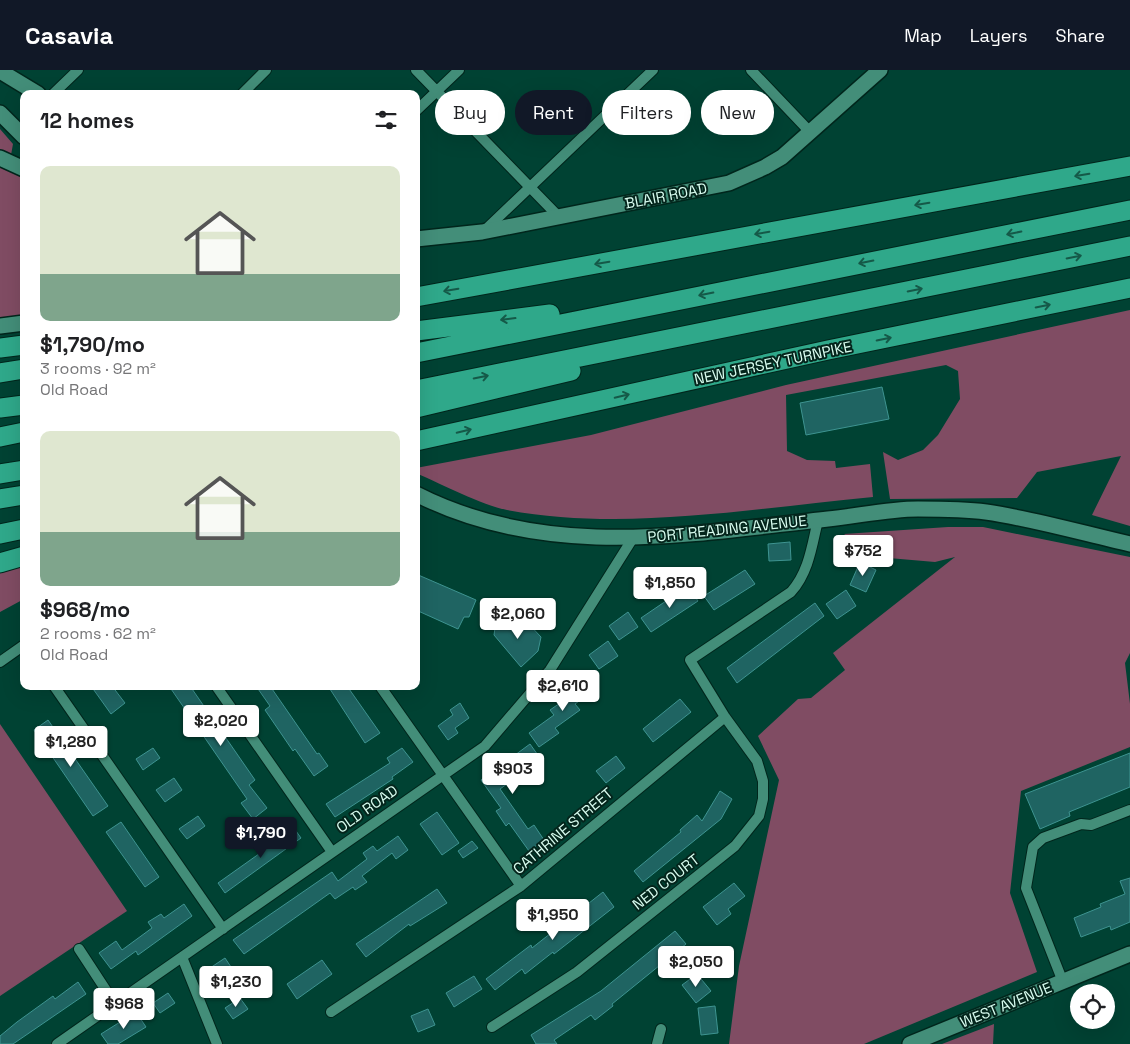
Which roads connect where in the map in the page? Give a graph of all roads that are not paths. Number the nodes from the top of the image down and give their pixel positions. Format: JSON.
{"nodes":[{"id":1,"x":78,"y":70,"type":"edge"},
{"id":2,"x":266,"y":70,"type":"edge"},
{"id":3,"x":416,"y":70,"type":"edge"},
{"id":4,"x":459,"y":70,"type":"edge"},
{"id":5,"x":653,"y":70,"type":"edge"},
{"id":6,"x":751,"y":70,"type":"edge"},
{"id":7,"x":880,"y":70,"type":"edge"},
{"id":8,"x":0,"y":71,"type":"edge"},
{"id":9,"x":31,"y":90,"type":"edge"},
{"id":10,"x":56,"y":90,"type":"edge"},
{"id":11,"x":246,"y":90,"type":"edge"},
{"id":12,"x":435,"y":90,"type":"edge"},
{"id":13,"x":439,"y":90,"type":"edge"},
{"id":14,"x":435,"y":94,"type":"edge"},
{"id":15,"x":420,"y":107,"type":"edge"},
{"id":16,"x":0,"y":113,"type":"edge"},
{"id":17,"x":20,"y":133,"type":"edge"},
{"id":18,"x":811,"y":133,"type":"junction"},
{"id":19,"x":479,"y":135,"type":"edge"},
{"id":20,"x":0,"y":158,"type":"edge"},
{"id":21,"x":1130,"y":166,"type":"edge"},
{"id":22,"x":20,"y":167,"type":"edge"},
{"id":23,"x":531,"y":188,"type":"junction"},
{"id":24,"x":1130,"y":210,"type":"edge"},
{"id":25,"x":559,"y":217,"type":"junction"},
{"id":26,"x":482,"y":232,"type":"junction"},
{"id":27,"x":420,"y":239,"type":"edge"},
{"id":28,"x":1130,"y":246,"type":"edge"},
{"id":29,"x":1130,"y":288,"type":"edge"},
{"id":30,"x":420,"y":296,"type":"edge"},
{"id":31,"x":661,"y":303,"type":"junction"},
{"id":32,"x":833,"y":306,"type":"junction"},
{"id":33,"x":20,"y":323,"type":"edge"},
{"id":34,"x":0,"y":326,"type":"edge"},
{"id":35,"x":420,"y":331,"type":"edge"},
{"id":36,"x":20,"y":346,"type":"edge"},
{"id":37,"x":0,"y":348,"type":"edge"},
{"id":38,"x":420,"y":352,"type":"edge"},
{"id":39,"x":20,"y":370,"type":"edge"},
{"id":40,"x":0,"y":373,"type":"edge"},
{"id":41,"x":420,"y":389,"type":"edge"},
{"id":42,"x":20,"y":406,"type":"edge"},
{"id":43,"x":420,"y":407,"type":"edge"},
{"id":44,"x":0,"y":408,"type":"edge"},
{"id":45,"x":20,"y":433,"type":"edge"},
{"id":46,"x":0,"y":437,"type":"edge"},
{"id":47,"x":420,"y":441,"type":"edge"},
{"id":48,"x":20,"y":471,"type":"edge"},
{"id":49,"x":0,"y":474,"type":"edge"},
{"id":50,"x":20,"y":496,"type":"edge"},
{"id":51,"x":420,"y":496,"type":"edge"},
{"id":52,"x":0,"y":499,"type":"edge"},
{"id":53,"x":818,"y":520,"type":"junction"},
{"id":54,"x":20,"y":530,"type":"edge"},
{"id":55,"x":0,"y":534,"type":"edge"},
{"id":56,"x":633,"y":538,"type":"junction"},
{"id":57,"x":1130,"y":544,"type":"edge"},
{"id":58,"x":20,"y":557,"type":"edge"},
{"id":59,"x":0,"y":563,"type":"edge"},
{"id":60,"x":20,"y":648,"type":"edge"},
{"id":61,"x":0,"y":662,"type":"edge"},
{"id":62,"x":57,"y":690,"type":"edge"},
{"id":63,"x":219,"y":690,"type":"edge"},
{"id":64,"x":383,"y":690,"type":"edge"},
{"id":65,"x":725,"y":717,"type":"junction"},
{"id":66,"x":442,"y":775,"type":"junction"},
{"id":67,"x":1130,"y":810,"type":"edge"},
{"id":68,"x":332,"y":852,"type":"junction"},
{"id":69,"x":521,"y":886,"type":"junction"},
{"id":70,"x":223,"y":929,"type":"junction"},
{"id":71,"x":79,"y":949,"type":"dead end"},
{"id":72,"x":1130,"y":954,"type":"edge"},
{"id":73,"x":182,"y":957,"type":"junction"},
{"id":74,"x":1062,"y":982,"type":"junction"},
{"id":75,"x":115,"y":1004,"type":"junction"},
{"id":76,"x":331,"y":1012,"type":"dead end"},
{"id":77,"x":492,"y":1027,"type":"dead end"},
{"id":78,"x":661,"y":1029,"type":"dead end"},
{"id":79,"x":57,"y":1044,"type":"edge"},
{"id":80,"x":217,"y":1044,"type":"edge"},
{"id":81,"x":657,"y":1044,"type":"edge"},
{"id":82,"x":910,"y":1044,"type":"edge"}],
"edges":[{"from":1,"to":10,"type":"street"},
{"from":2,"to":11,"type":"street"},
{"from":3,"to":12,"type":"street"},
{"from":4,"to":13,"type":"street"},
{"from":5,"to":23,"type":"street"},
{"from":6,"to":18,"type":"street"},
{"from":7,"to":18,"type":"main road","name":"BLAIR ROAD"},
{"from":8,"to":9,"type":"main road"},
{"from":14,"to":15,"type":"street"},
{"from":16,"to":17,"type":"main road"},
{"from":18,"to":25,"type":"main road","name":"BLAIR ROAD"},
{"from":19,"to":23,"type":"street"},
{"from":20,"to":22,"type":"main road"},
{"from":21,"to":30,"type":"highway","one_way":true},
{"from":23,"to":25,"type":"street"},
{"from":23,"to":26,"type":"street"},
{"from":24,"to":31,"type":"highway","one_way":true},
{"from":25,"to":26,"type":"main road","name":"BLAIR ROAD"},
{"from":26,"to":27,"type":"main road","name":"BLAIR ROAD"},
{"from":32,"to":28,"type":"highway","one_way":true},
{"from":47,"to":29,"type":"highway","name":"NEW JERSEY TURNPIKE","one_way":true},
{"from":31,"to":35,"type":"highway","one_way":true},
{"from":31,"to":38,"type":"highway"},
{"from":41,"to":32,"type":"highway","one_way":true},
{"from":32,"to":43,"type":"highway"},
{"from":33,"to":34,"type":"main road"},
{"from":36,"to":37,"type":"highway"},
{"from":39,"to":40,"type":"highway"},
{"from":42,"to":44,"type":"highway"},
{"from":45,"to":46,"type":"highway"},
{"from":48,"to":49,"type":"highway"},
{"from":50,"to":52,"type":"highway"},
{"from":51,"to":56,"type":"main road","name":"PORT READING AVENUE"},
{"from":53,"to":56,"type":"main road","name":"PORT READING AVENUE"},
{"from":53,"to":57,"type":"main road","name":"PORT READING AVENUE"},
{"from":53,"to":65,"type":"street"},
{"from":54,"to":55,"type":"highway"},
{"from":56,"to":66,"type":"street","name":"OLD ROAD"},
{"from":58,"to":59,"type":"highway"},
{"from":60,"to":61,"type":"street"},
{"from":62,"to":70,"type":"street"},
{"from":63,"to":68,"type":"street"},
{"from":64,"to":66,"type":"street"},
{"from":65,"to":69,"type":"street","name":"CATHRINE STREET"},
{"from":65,"to":77,"type":"street","name":"NED COURT"},
{"from":66,"to":68,"type":"street","name":"OLD ROAD"},
{"from":66,"to":69,"type":"street"},
{"from":67,"to":74,"type":"street"},
{"from":68,"to":70,"type":"street","name":"OLD ROAD"},
{"from":69,"to":76,"type":"street","name":"CATHRINE STREET"},
{"from":70,"to":73,"type":"street","name":"OLD ROAD"},
{"from":71,"to":75,"type":"street"},
{"from":72,"to":74,"type":"main road","name":"WEST AVENUE"},
{"from":73,"to":75,"type":"street","name":"OLD ROAD"},
{"from":73,"to":80,"type":"street"},
{"from":74,"to":82,"type":"main road","name":"WEST AVENUE"},
{"from":75,"to":79,"type":"street","name":"OLD ROAD"},
{"from":78,"to":81,"type":"street"}]}
